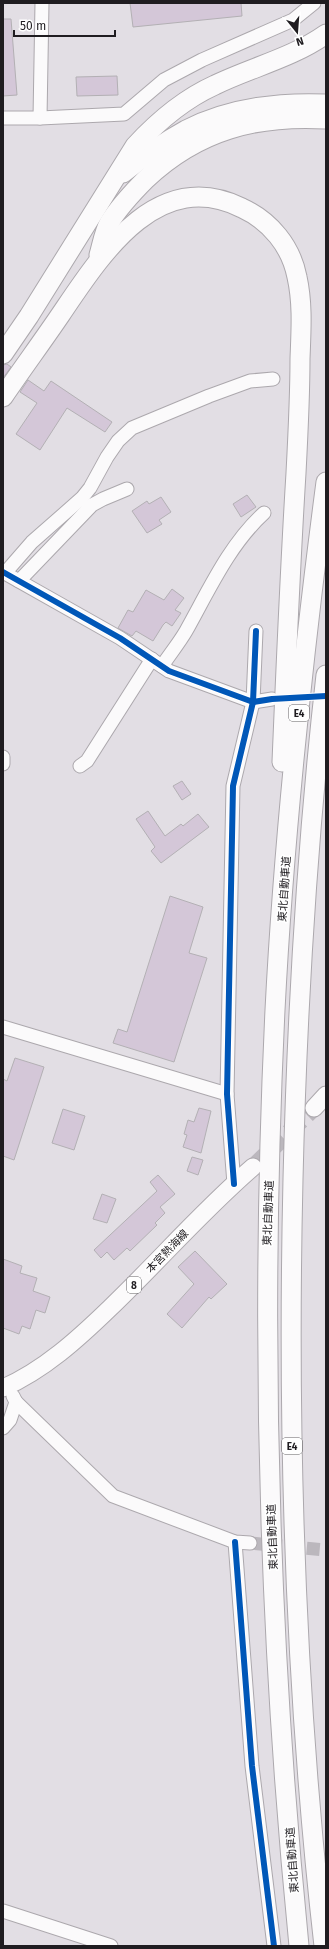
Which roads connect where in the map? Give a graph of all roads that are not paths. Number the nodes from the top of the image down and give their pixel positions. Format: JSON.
{"nodes":[{"id":1,"x":42,"y":3,"type":"edge"},
{"id":2,"x":314,"y":3,"type":"edge"},
{"id":3,"x":326,"y":34,"type":"edge"},
{"id":4,"x":326,"y":104,"type":"edge"},
{"id":5,"x":3,"y":118,"type":"edge"},
{"id":6,"x":40,"y":118,"type":"junction"},
{"id":7,"x":326,"y":119,"type":"edge"},
{"id":8,"x":114,"y":180,"type":"junction"},
{"id":9,"x":98,"y":260,"type":"junction"},
{"id":10,"x":3,"y":354,"type":"edge"},
{"id":11,"x":273,"y":379,"type":"dead end"},
{"id":12,"x":3,"y":397,"type":"edge"},
{"id":13,"x":326,"y":482,"type":"edge"},
{"id":14,"x":127,"y":489,"type":"dead end"},
{"id":15,"x":264,"y":513,"type":"dead end"},
{"id":16,"x":8,"y":578,"type":"edge"},
{"id":17,"x":256,"y":631,"type":"dead end"},
{"id":18,"x":157,"y":663,"type":"junction"},
{"id":19,"x":326,"y":674,"type":"edge"},
{"id":20,"x":272,"y":699,"type":"dead end"},
{"id":21,"x":253,"y":702,"type":"junction"},
{"id":22,"x":3,"y":756,"type":"edge"},
{"id":23,"x":3,"y":764,"type":"edge"},
{"id":24,"x":80,"y":766,"type":"dead end"},
{"id":25,"x":326,"y":790,"type":"edge"},
{"id":26,"x":280,"y":945,"type":"junction"},
{"id":27,"x":303,"y":945,"type":"junction"},
{"id":28,"x":3,"y":1027,"type":"edge"},
{"id":29,"x":227,"y":1094,"type":"junction"},
{"id":30,"x":326,"y":1095,"type":"edge"},
{"id":31,"x":314,"y":1108,"type":"tunnel mouth"},
{"id":32,"x":252,"y":1167,"type":"tunnel mouth"},
{"id":33,"x":234,"y":1184,"type":"junction"},
{"id":34,"x":5,"y":1387,"type":"edge"},
{"id":35,"x":16,"y":1402,"type":"junction"},
{"id":36,"x":3,"y":1428,"type":"edge"},
{"id":37,"x":235,"y":1542,"type":"junction"},
{"id":38,"x":250,"y":1543,"type":"tunnel mouth"},
{"id":39,"x":3,"y":1911,"type":"edge"},
{"id":40,"x":111,"y":1946,"type":"edge"},
{"id":41,"x":274,"y":1946,"type":"edge"},
{"id":42,"x":299,"y":1946,"type":"edge"},
{"id":43,"x":324,"y":1946,"type":"edge"}],
"edges":[{"from":1,"to":6,"type":"street"},
{"from":2,"to":6,"type":"street"},
{"from":3,"to":8,"type":"highway"},
{"from":4,"to":8,"type":"highway"},
{"from":5,"to":6,"type":"street"},
{"from":7,"to":9,"type":"highway"},
{"from":8,"to":10,"type":"highway"},
{"from":9,"to":12,"type":"highway"},
{"from":9,"to":26,"type":"highway"},
{"from":11,"to":16,"type":"street"},
{"from":13,"to":26,"type":"highway","name":"東北自動車道","number":"E4"},
{"from":14,"to":16,"type":"street"},
{"from":15,"to":18,"type":"street"},
{"from":16,"to":18,"type":"street"},
{"from":17,"to":21,"type":"street"},
{"from":18,"to":21,"type":"street"},
{"from":18,"to":24,"type":"street"},
{"from":19,"to":27,"type":"highway","name":"東北自動車道","number":"E4"},
{"from":20,"to":21,"type":"street"},
{"from":21,"to":29,"type":"street"},
{"from":22,"to":23,"type":"street"},
{"from":25,"to":27,"type":"highway"},
{"from":26,"to":42,"type":"highway","name":"東北自動車道","number":"E4"},
{"from":27,"to":43,"type":"highway","name":"東北自動車道","number":"E4"},
{"from":28,"to":29,"type":"street"},
{"from":29,"to":33,"type":"street"},
{"from":30,"to":31,"type":"main road"},
{"from":32,"to":33,"type":"main road","name":"本宮熱海線","number":"8"},
{"from":33,"to":34,"type":"main road","name":"本宮熱海線","number":"8"},
{"from":34,"to":35,"type":"street"},
{"from":35,"to":36,"type":"street"},
{"from":35,"to":37,"type":"street"},
{"from":37,"to":38,"type":"street"},
{"from":37,"to":41,"type":"street"},
{"from":39,"to":40,"type":"street"}]}
